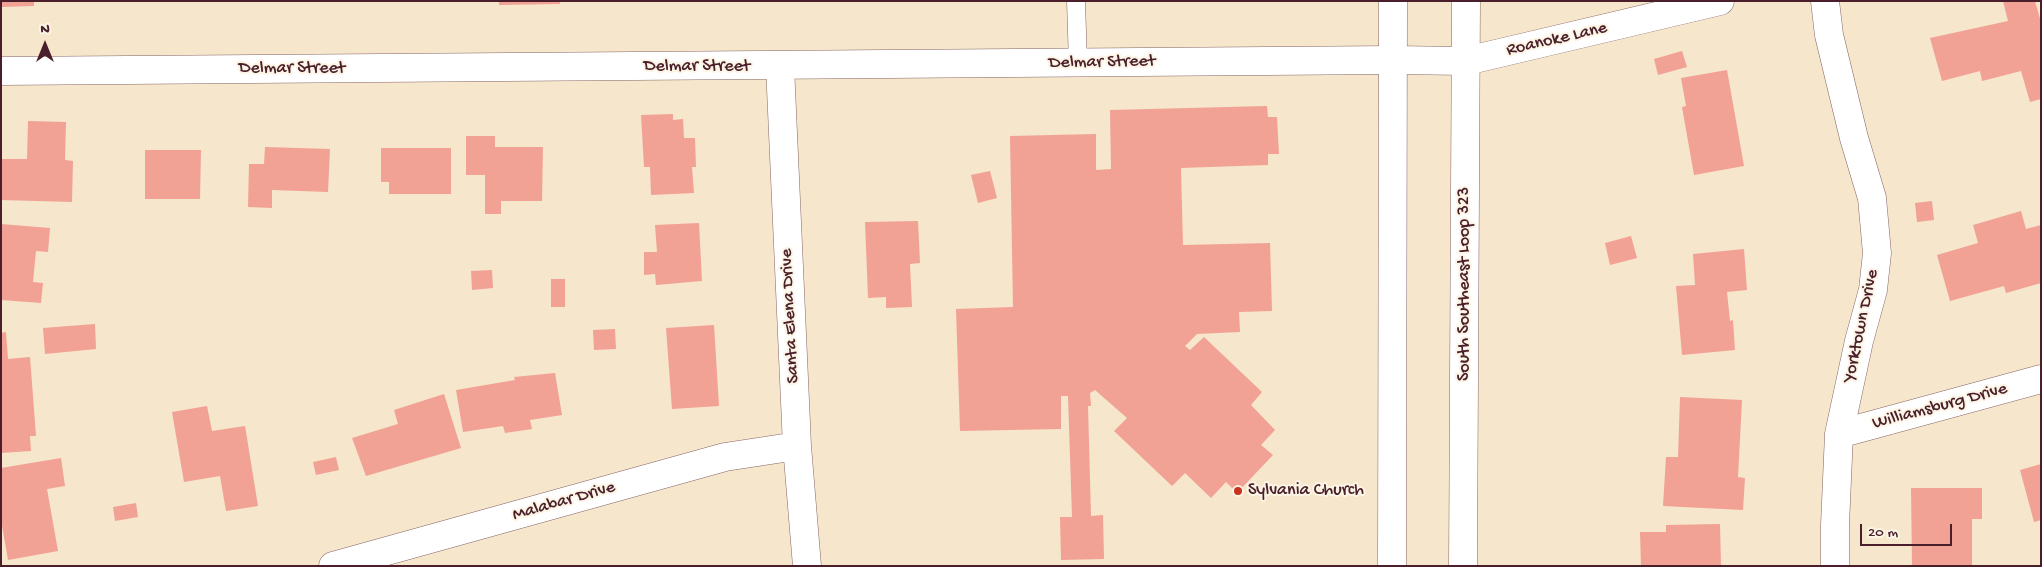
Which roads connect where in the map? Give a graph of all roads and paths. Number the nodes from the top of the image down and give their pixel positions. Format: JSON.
{"nodes":[{"id":1,"x":1076,"y":1,"type":"edge"},
{"id":2,"x":1393,"y":1,"type":"edge"},
{"id":3,"x":1466,"y":1,"type":"edge"},
{"id":4,"x":1720,"y":1,"type":"edge"},
{"id":5,"x":1825,"y":1,"type":"edge"},
{"id":6,"x":1393,"y":60,"type":"junction"},
{"id":7,"x":1466,"y":61,"type":"junction"},
{"id":8,"x":1078,"y":63,"type":"junction"},
{"id":9,"x":780,"y":66,"type":"junction"},
{"id":10,"x":1,"y":71,"type":"edge"},
{"id":11,"x":2041,"y":379,"type":"edge"},
{"id":12,"x":1839,"y":434,"type":"junction"},
{"id":13,"x":797,"y":446,"type":"junction"},
{"id":14,"x":333,"y":566,"type":"edge"},
{"id":15,"x":806,"y":566,"type":"edge"},
{"id":16,"x":1392,"y":566,"type":"edge"},
{"id":17,"x":1463,"y":566,"type":"edge"},
{"id":18,"x":1835,"y":566,"type":"edge"}],
"edges":[{"from":1,"to":8,"type":"lane"},
{"from":2,"to":6,"type":"main road"},
{"from":3,"to":7,"type":"main road","name":"South Southeast Loop 323"},
{"from":4,"to":7,"type":"main road","name":"Roanoke Lane"},
{"from":5,"to":12,"type":"main road","name":"Yorktown Drive"},
{"from":6,"to":7,"type":"main road","name":"Roanoke Lane"},
{"from":6,"to":8,"type":"main road","name":"Delmar Street"},
{"from":6,"to":16,"type":"main road"},
{"from":7,"to":17,"type":"main road","name":"South Southeast Loop 323"},
{"from":8,"to":9,"type":"main road","name":"Delmar Street"},
{"from":9,"to":10,"type":"main road","name":"Delmar Street"},
{"from":9,"to":13,"type":"main road","name":"Santa Elena Drive"},
{"from":11,"to":12,"type":"main road","name":"Williamsburg Drive"},
{"from":12,"to":18,"type":"main road","name":"Yorktown Drive"},
{"from":13,"to":14,"type":"main road","name":"Malabar Drive"},
{"from":13,"to":15,"type":"main road","name":"Santa Elena Drive"}]}
